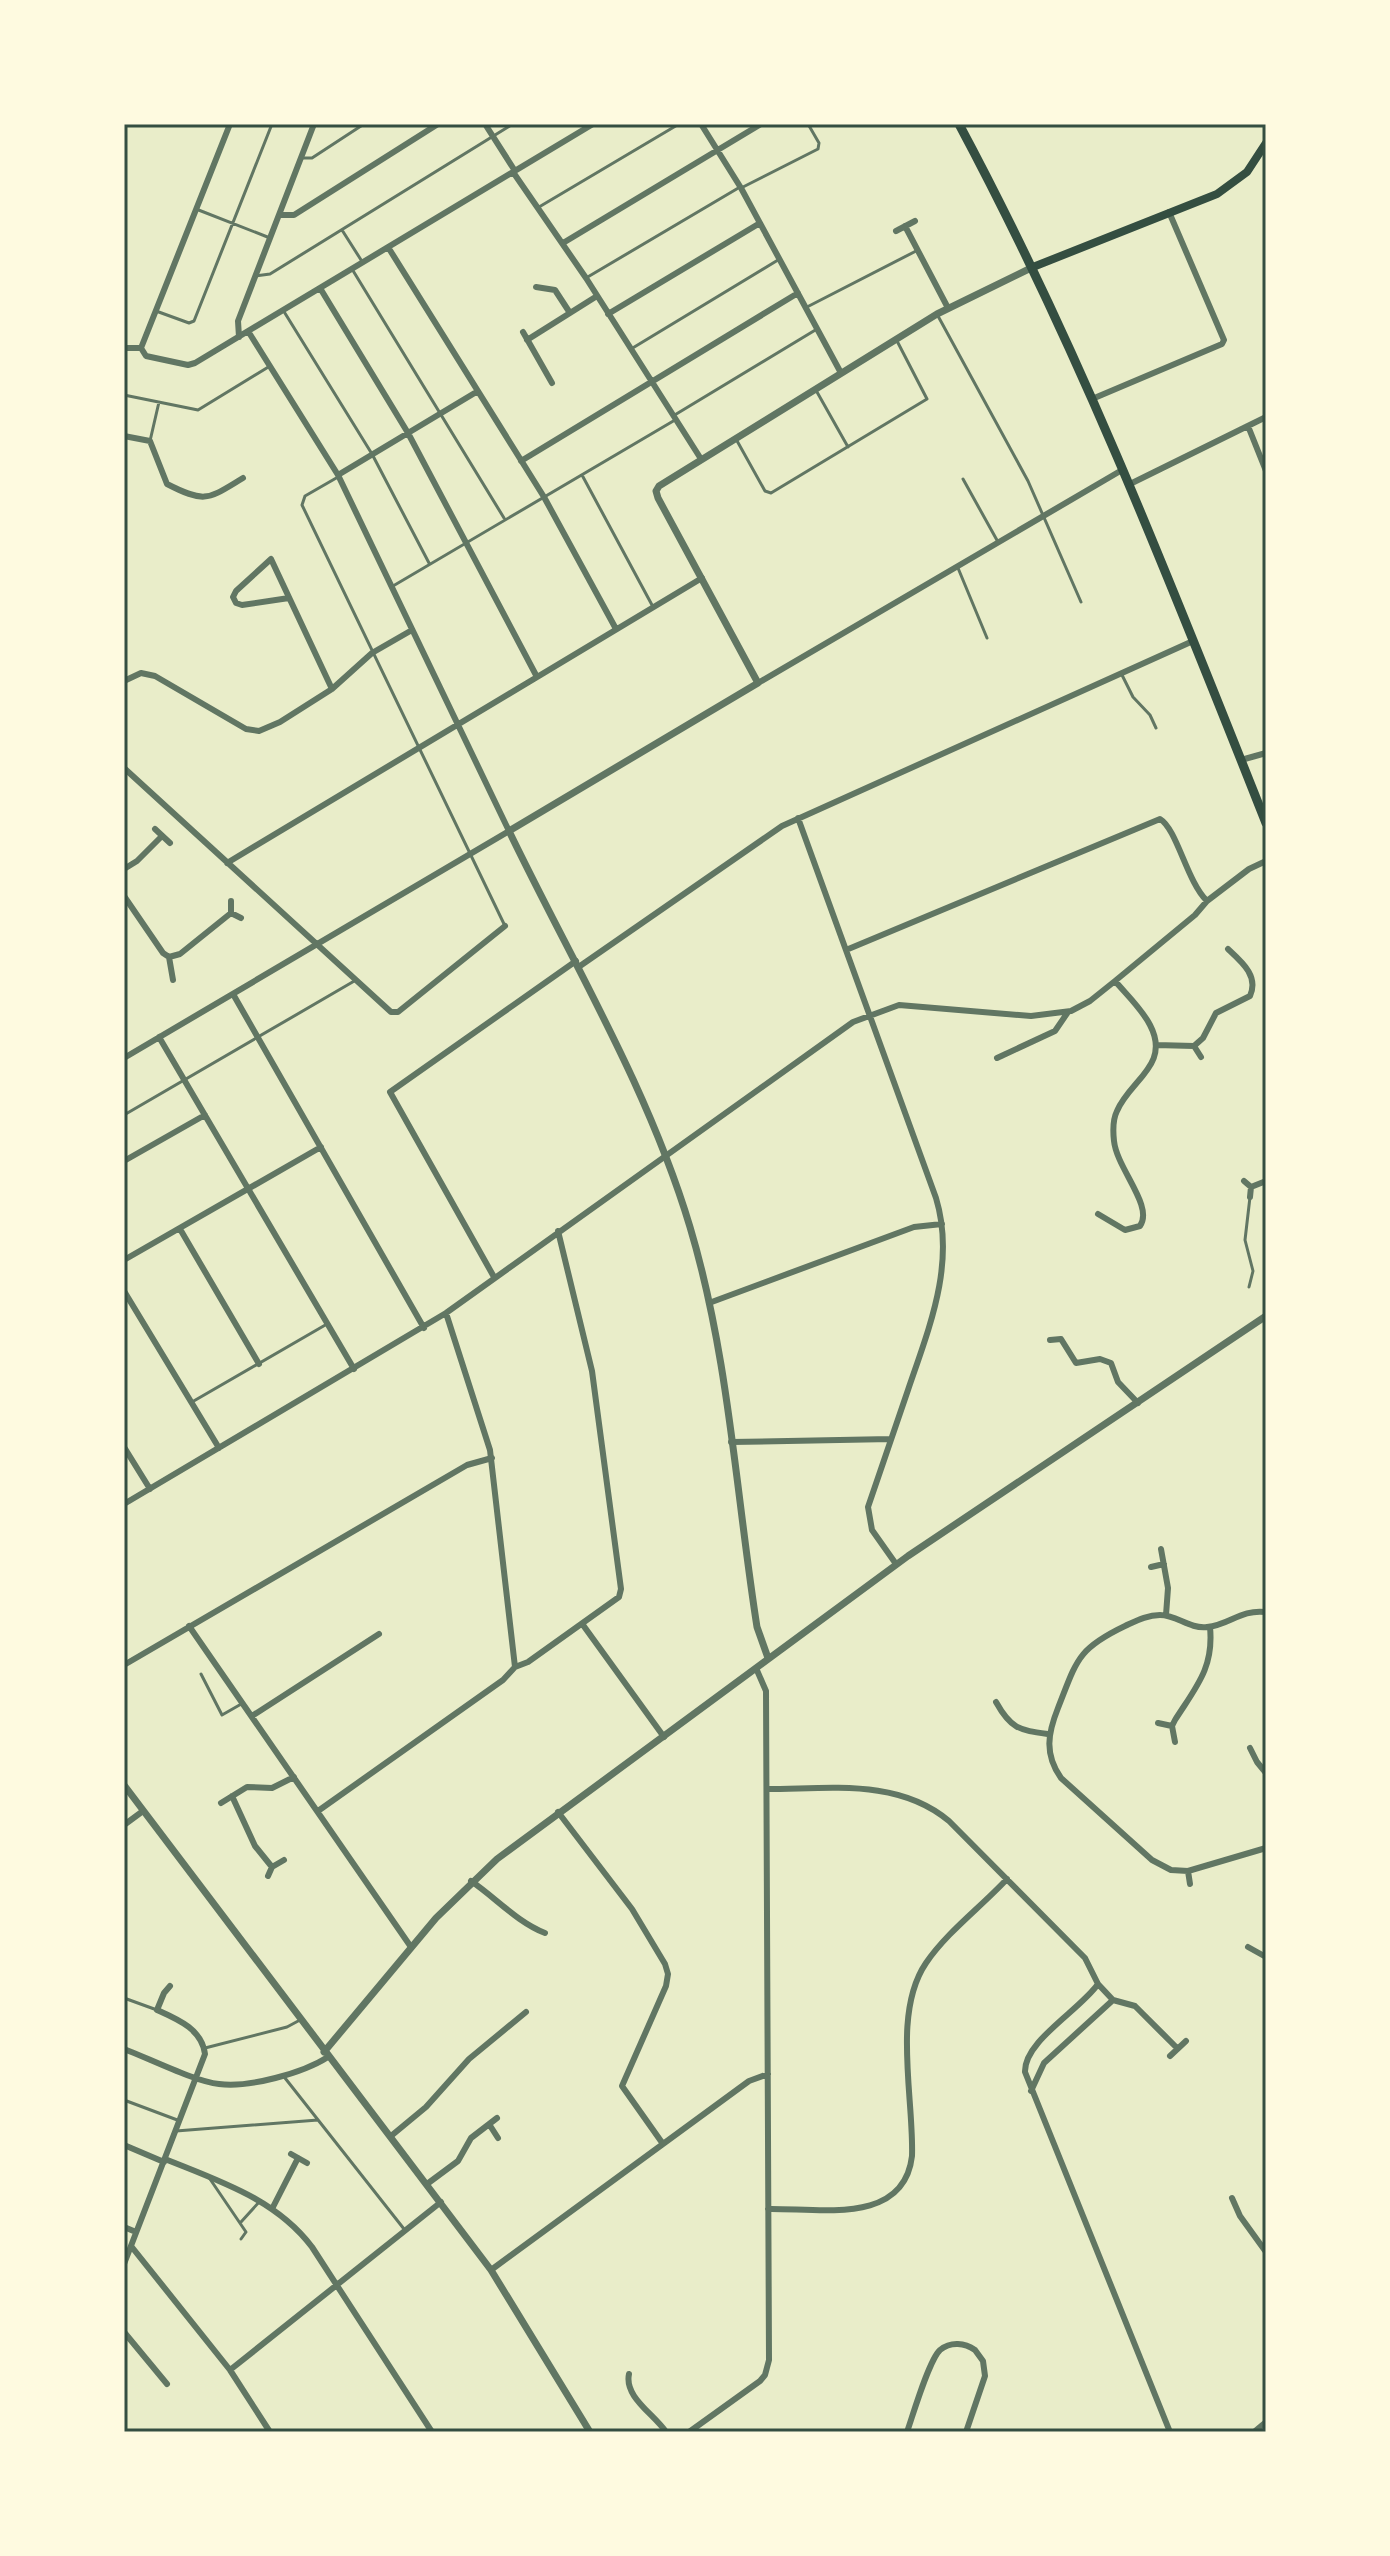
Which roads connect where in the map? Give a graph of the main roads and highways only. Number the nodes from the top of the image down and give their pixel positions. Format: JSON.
{"nodes":[{"id":1,"x":959,"y":124,"type":"edge"},
{"id":2,"x":1266,"y":143,"type":"edge"},
{"id":3,"x":1033,"y":267,"type":"junction"},
{"id":4,"x":1266,"y":823,"type":"edge"}],
"edges":[{"from":1,"to":3,"type":"main road"},
{"from":2,"to":3,"type":"main road"},
{"from":3,"to":4,"type":"main road"}]}
